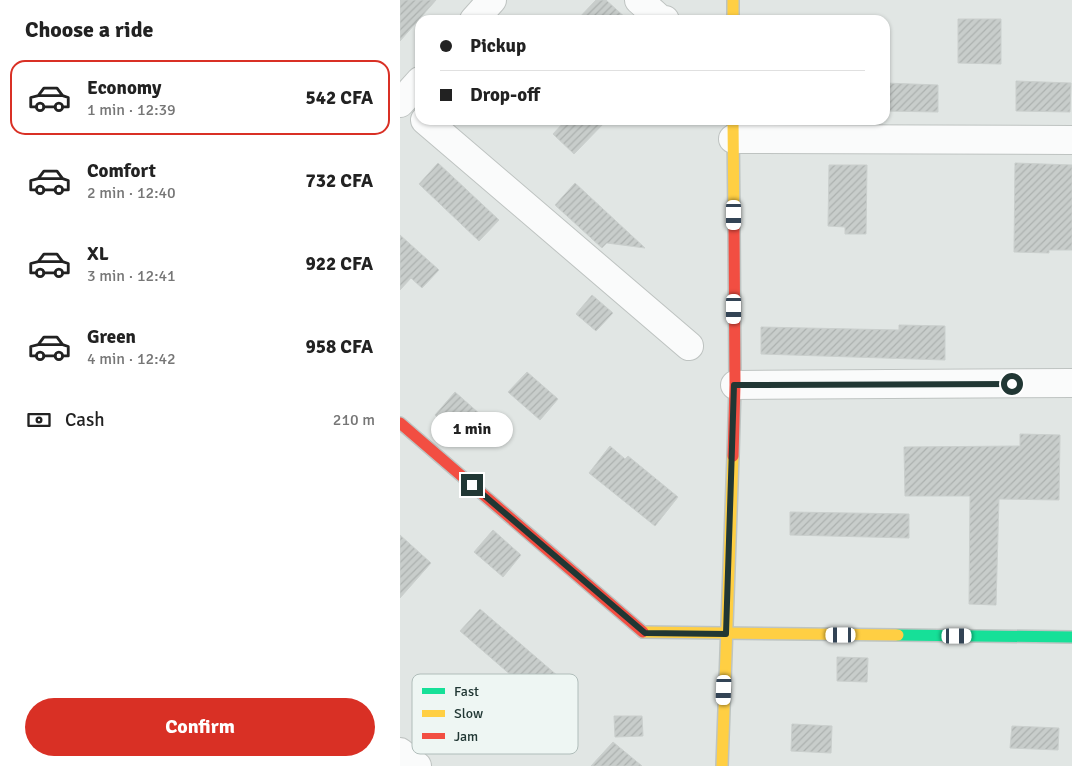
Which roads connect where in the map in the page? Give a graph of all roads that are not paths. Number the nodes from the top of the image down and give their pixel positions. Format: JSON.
{"nodes":[{"id":1,"x":492,"y":0,"type":"edge"},
{"id":2,"x":639,"y":0,"type":"edge"},
{"id":3,"x":733,"y":0,"type":"edge"},
{"id":4,"x":478,"y":15,"type":"edge"},
{"id":5,"x":656,"y":15,"type":"edge"},
{"id":6,"x":733,"y":15,"type":"edge"},
{"id":7,"x":415,"y":90,"type":"edge"},
{"id":8,"x":406,"y":105,"type":"edge"},
{"id":9,"x":431,"y":125,"type":"edge"},
{"id":10,"x":733,"y":130,"type":"edge"},
{"id":11,"x":1072,"y":140,"type":"edge"},
{"id":12,"x":690,"y":346,"type":"dead end"},
{"id":13,"x":1072,"y":383,"type":"edge"},
{"id":14,"x":734,"y":385,"type":"junction"},
{"id":15,"x":400,"y":423,"type":"edge"},
{"id":16,"x":726,"y":634,"type":"junction"},
{"id":17,"x":1072,"y":637,"type":"edge"},
{"id":18,"x":400,"y":752,"type":"edge"},
{"id":19,"x":417,"y":766,"type":"edge"},
{"id":20,"x":722,"y":766,"type":"edge"}],
"edges":[{"from":1,"to":4,"type":"street"},
{"from":2,"to":5,"type":"street"},
{"from":3,"to":6,"type":"street"},
{"from":7,"to":8,"type":"street"},
{"from":9,"to":12,"type":"street"},
{"from":10,"to":11,"type":"street"},
{"from":10,"to":14,"type":"street"},
{"from":13,"to":14,"type":"street"},
{"from":14,"to":16,"type":"street"},
{"from":15,"to":16,"type":"street"},
{"from":16,"to":17,"type":"street"},
{"from":16,"to":20,"type":"street"},
{"from":18,"to":19,"type":"street"}]}
